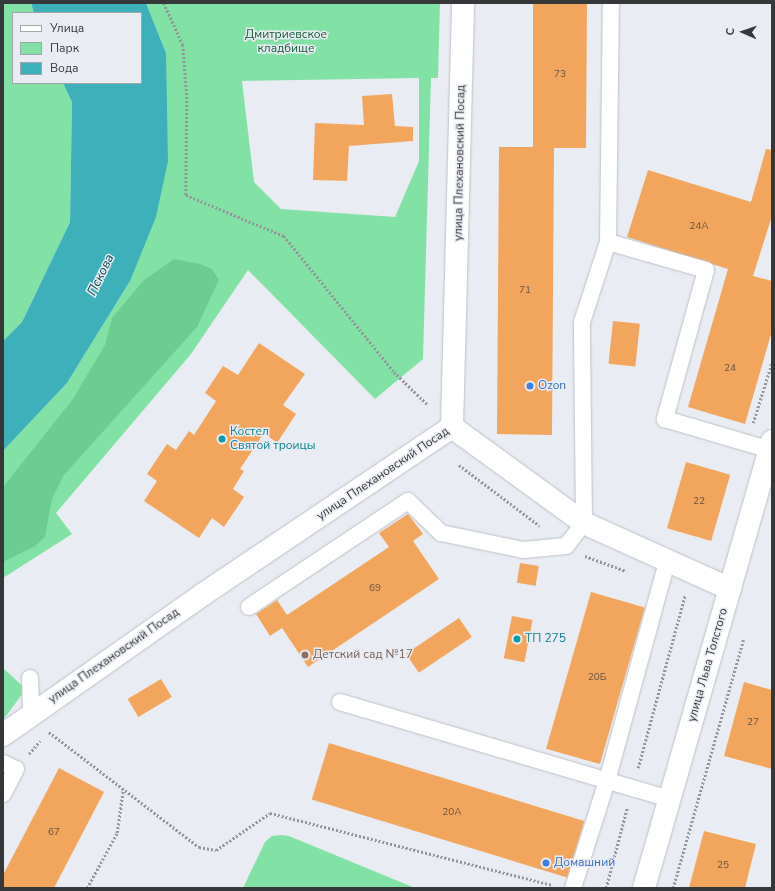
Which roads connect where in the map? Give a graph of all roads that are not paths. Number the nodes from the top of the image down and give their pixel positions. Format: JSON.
{"nodes":[{"id":1,"x":463,"y":3,"type":"edge"},
{"id":2,"x":611,"y":3,"type":"edge"},
{"id":3,"x":608,"y":242,"type":"junction"},
{"id":4,"x":452,"y":427,"type":"junction"},
{"id":5,"x":771,"y":445,"type":"edge"},
{"id":6,"x":584,"y":523,"type":"junction"},
{"id":7,"x":665,"y":572,"type":"junction"},
{"id":8,"x":730,"y":589,"type":"junction"},
{"id":9,"x":249,"y":607,"type":"dead end"},
{"id":10,"x":30,"y":678,"type":"dead end"},
{"id":11,"x":340,"y":702,"type":"dead end"},
{"id":12,"x":31,"y":714,"type":"junction"},
{"id":13,"x":3,"y":735,"type":"edge"},
{"id":14,"x":10,"y":766,"type":"edge"},
{"id":15,"x":607,"y":781,"type":"junction"},
{"id":16,"x":3,"y":794,"type":"edge"},
{"id":17,"x":670,"y":799,"type":"junction"},
{"id":18,"x":574,"y":888,"type":"edge"},
{"id":19,"x":644,"y":888,"type":"edge"}],
"edges":[{"from":1,"to":4,"type":"street","name":"улица Плехановский Посад"},
{"from":2,"to":3,"type":"lane"},
{"from":3,"to":5,"type":"lane"},
{"from":3,"to":6,"type":"lane"},
{"from":4,"to":6,"type":"street"},
{"from":4,"to":12,"type":"street","name":"улица Плехановский Посад"},
{"from":5,"to":8,"type":"street","name":"улица Льва Толстого"},
{"from":6,"to":7,"type":"street"},
{"from":6,"to":9,"type":"lane"},
{"from":7,"to":8,"type":"street"},
{"from":7,"to":15,"type":"lane"},
{"from":8,"to":17,"type":"street","name":"улица Льва Толстого"},
{"from":10,"to":12,"type":"lane"},
{"from":11,"to":15,"type":"lane"},
{"from":12,"to":13,"type":"street","name":"улица Плехановский Посад"},
{"from":14,"to":16,"type":"lane"},
{"from":15,"to":17,"type":"lane"},
{"from":15,"to":18,"type":"lane"},
{"from":17,"to":19,"type":"street","name":"улица Льва Толстого"}]}
